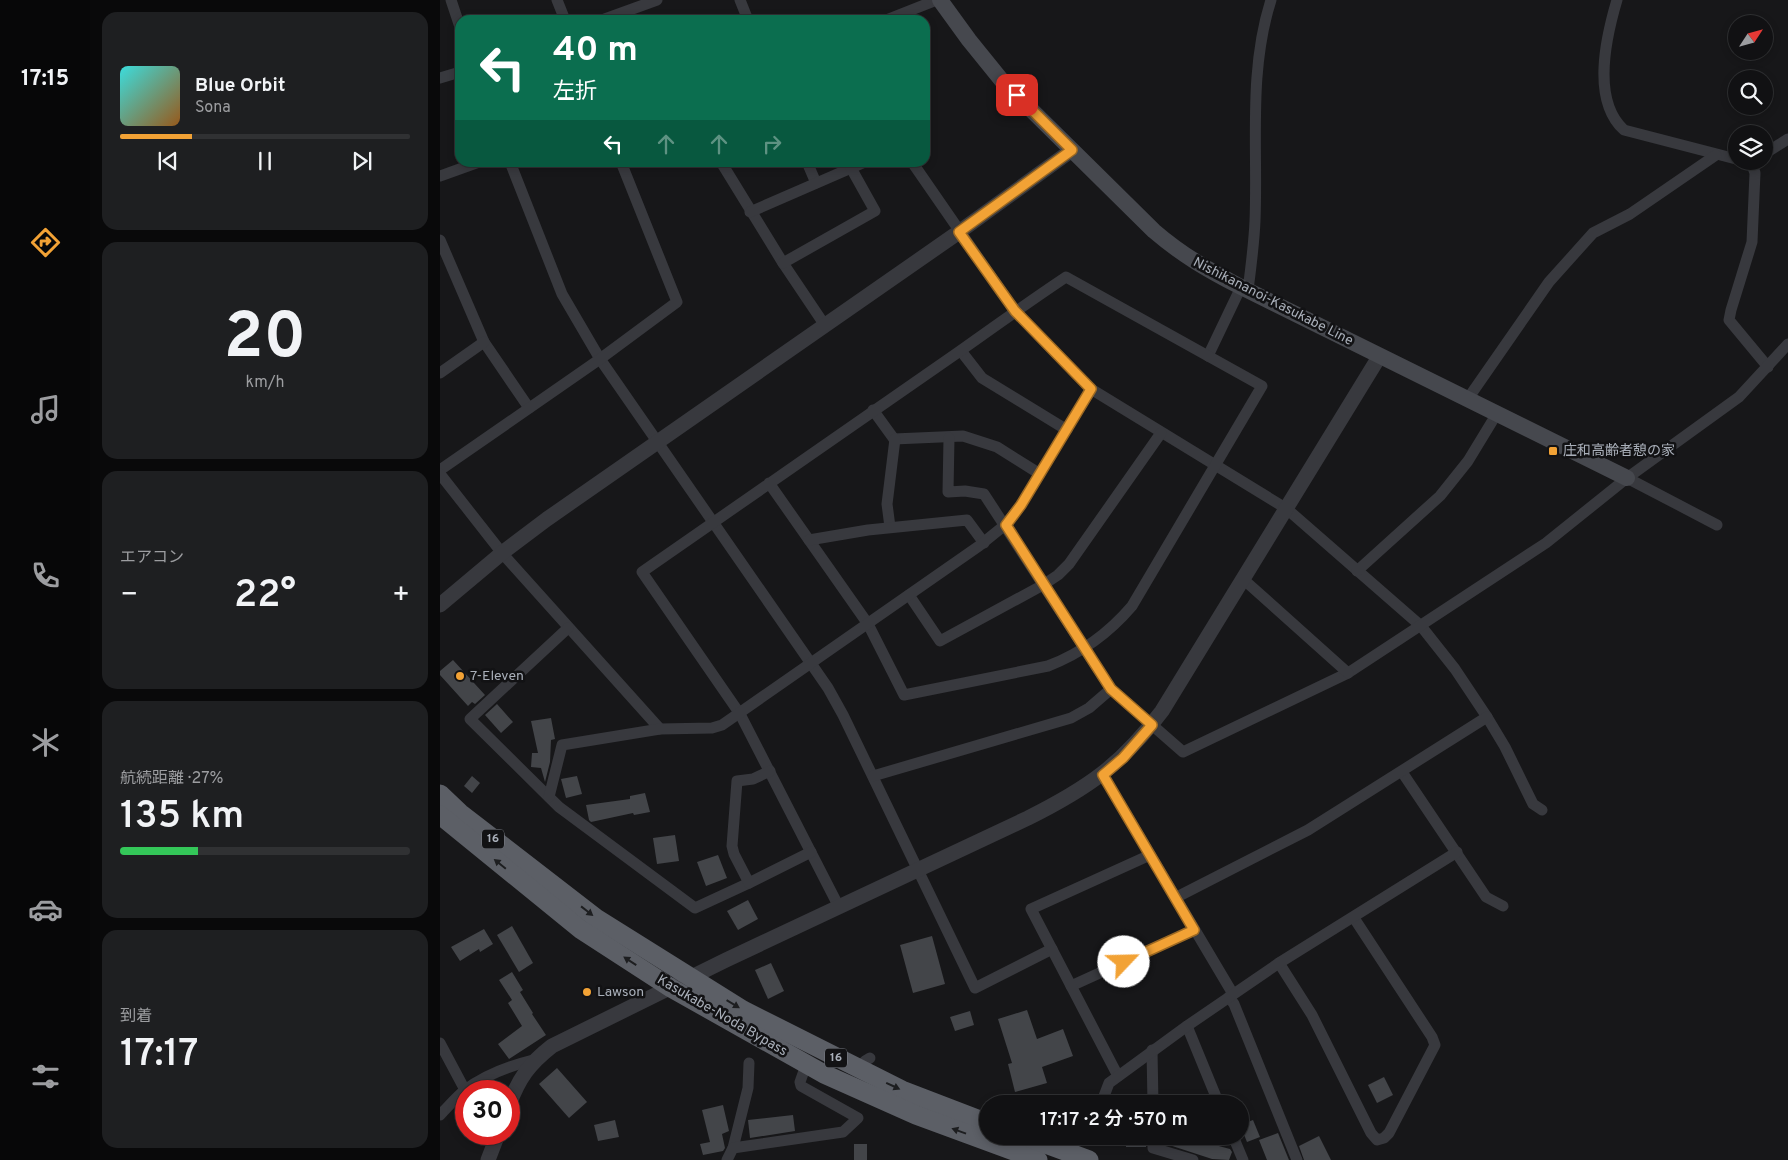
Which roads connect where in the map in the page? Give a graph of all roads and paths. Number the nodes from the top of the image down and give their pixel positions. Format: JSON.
{"nodes":[{"id":1,"x":451,"y":0,"type":"edge"},
{"id":2,"x":557,"y":0,"type":"edge"},
{"id":3,"x":657,"y":0,"type":"edge"},
{"id":4,"x":740,"y":0,"type":"edge"},
{"id":5,"x":938,"y":0,"type":"edge"},
{"id":6,"x":1270,"y":0,"type":"edge"},
{"id":7,"x":1617,"y":0,"type":"edge"},
{"id":8,"x":456,"y":15,"type":"edge"},
{"id":9,"x":563,"y":15,"type":"edge"},
{"id":10,"x":616,"y":15,"type":"edge"},
{"id":11,"x":746,"y":15,"type":"edge"},
{"id":12,"x":899,"y":15,"type":"edge"},
{"id":13,"x":455,"y":74,"type":"edge"},
{"id":14,"x":440,"y":78,"type":"edge"},
{"id":15,"x":1788,"y":138,"type":"edge"},
{"id":16,"x":1773,"y":148,"type":"edge"},
{"id":17,"x":1072,"y":150,"type":"junction"},
{"id":18,"x":1716,"y":155,"type":"junction"},
{"id":19,"x":1728,"y":157,"type":"edge"},
{"id":20,"x":465,"y":167,"type":"edge"},
{"id":21,"x":512,"y":167,"type":"edge"},
{"id":22,"x":623,"y":167,"type":"edge"},
{"id":23,"x":724,"y":167,"type":"edge"},
{"id":24,"x":809,"y":167,"type":"edge"},
{"id":25,"x":915,"y":167,"type":"edge"},
{"id":26,"x":851,"y":168,"type":"joint"},
{"id":27,"x":1754,"y":170,"type":"edge"},
{"id":28,"x":440,"y":176,"type":"edge"},
{"id":29,"x":816,"y":183,"type":"junction"},
{"id":30,"x":750,"y":212,"type":"junction"},
{"id":31,"x":959,"y":232,"type":"junction"},
{"id":32,"x":440,"y":240,"type":"edge"},
{"id":33,"x":783,"y":263,"type":"junction"},
{"id":34,"x":1244,"y":288,"type":"junction"},
{"id":35,"x":1015,"y":311,"type":"junction"},
{"id":36,"x":824,"y":324,"type":"junction"},
{"id":37,"x":484,"y":342,"type":"junction"},
{"id":38,"x":1788,"y":344,"type":"edge"},
{"id":39,"x":961,"y":351,"type":"junction"},
{"id":40,"x":1208,"y":356,"type":"junction"},
{"id":41,"x":1379,"y":357,"type":"junction"},
{"id":42,"x":600,"y":359,"type":"junction"},
{"id":43,"x":1768,"y":367,"type":"junction"},
{"id":44,"x":440,"y":373,"type":"edge"},
{"id":45,"x":1091,"y":389,"type":"junction"},
{"id":46,"x":1467,"y":400,"type":"junction"},
{"id":47,"x":529,"y":408,"type":"junction"},
{"id":48,"x":874,"y":410,"type":"junction"},
{"id":49,"x":1496,"y":415,"type":"junction"},
{"id":50,"x":1067,"y":430,"type":"junction"},
{"id":51,"x":1161,"y":433,"type":"junction"},
{"id":52,"x":949,"y":438,"type":"junction"},
{"id":53,"x":895,"y":439,"type":"junction"},
{"id":54,"x":656,"y":441,"type":"junction"},
{"id":55,"x":1215,"y":464,"type":"junction"},
{"id":56,"x":440,"y":470,"type":"edge"},
{"id":57,"x":440,"y":474,"type":"edge"},
{"id":58,"x":1040,"y":474,"type":"junction"},
{"id":59,"x":1627,"y":478,"type":"junction"},
{"id":60,"x":769,"y":483,"type":"junction"},
{"id":61,"x":1287,"y":509,"type":"junction"},
{"id":62,"x":713,"y":522,"type":"junction"},
{"id":63,"x":1006,"y":525,"type":"junction"},
{"id":64,"x":1716,"y":525,"type":"dead end"},
{"id":65,"x":890,"y":528,"type":"junction"},
{"id":66,"x":809,"y":540,"type":"junction"},
{"id":67,"x":984,"y":542,"type":"junction"},
{"id":68,"x":502,"y":553,"type":"junction"},
{"id":69,"x":1357,"y":571,"type":"junction"},
{"id":70,"x":1243,"y":579,"type":"junction"},
{"id":71,"x":1044,"y":585,"type":"junction"},
{"id":72,"x":909,"y":595,"type":"junction"},
{"id":73,"x":440,"y":605,"type":"edge"},
{"id":74,"x":868,"y":624,"type":"junction"},
{"id":75,"x":1421,"y":626,"type":"junction"},
{"id":76,"x":568,"y":628,"type":"junction"},
{"id":77,"x":1084,"y":649,"type":"junction"},
{"id":78,"x":812,"y":662,"type":"junction"},
{"id":79,"x":1348,"y":673,"type":"junction"},
{"id":80,"x":1111,"y":689,"type":"junction"},
{"id":81,"x":740,"y":714,"type":"junction"},
{"id":82,"x":1487,"y":717,"type":"junction"},
{"id":83,"x":1152,"y":725,"type":"junction"},
{"id":84,"x":660,"y":729,"type":"junction"},
{"id":85,"x":770,"y":771,"type":"junction"},
{"id":86,"x":1402,"y":772,"type":"junction"},
{"id":87,"x":1103,"y":775,"type":"junction"},
{"id":88,"x":872,"y":776,"type":"junction"},
{"id":89,"x":440,"y":794,"type":"edge"},
{"id":90,"x":549,"y":797,"type":"junction"},
{"id":91,"x":1542,"y":810,"type":"dead end"},
{"id":92,"x":440,"y":815,"type":"edge"},
{"id":93,"x":811,"y":852,"type":"junction"},
{"id":94,"x":1457,"y":852,"type":"junction"},
{"id":95,"x":1150,"y":855,"type":"junction"},
{"id":96,"x":918,"y":870,"type":"junction"},
{"id":97,"x":749,"y":883,"type":"junction"},
{"id":98,"x":1175,"y":898,"type":"junction"},
{"id":99,"x":1504,"y":906,"type":"dead end"},
{"id":100,"x":839,"y":907,"type":"junction"},
{"id":101,"x":1354,"y":918,"type":"junction"},
{"id":102,"x":1194,"y":930,"type":"junction"},
{"id":103,"x":1052,"y":949,"type":"junction"},
{"id":104,"x":1279,"y":963,"type":"junction"},
{"id":105,"x":692,"y":978,"type":"junction"},
{"id":106,"x":1072,"y":986,"type":"junction"},
{"id":107,"x":671,"y":988,"type":"junction"},
{"id":108,"x":1231,"y":996,"type":"junction"},
{"id":109,"x":1187,"y":1026,"type":"junction"},
{"id":110,"x":440,"y":1042,"type":"edge"},
{"id":111,"x":1152,"y":1050,"type":"junction"},
{"id":112,"x":533,"y":1060,"type":"junction"},
{"id":113,"x":749,"y":1063,"type":"dead end"},
{"id":114,"x":806,"y":1065,"type":"junction"},
{"id":115,"x":1118,"y":1076,"type":"junction"},
{"id":116,"x":460,"y":1080,"type":"edge"},
{"id":117,"x":484,"y":1080,"type":"edge"},
{"id":118,"x":519,"y":1080,"type":"edge"},
{"id":119,"x":1104,"y":1095,"type":"edge"},
{"id":120,"x":1153,"y":1095,"type":"edge"},
{"id":121,"x":1215,"y":1095,"type":"edge"},
{"id":122,"x":455,"y":1100,"type":"edge"},
{"id":123,"x":440,"y":1115,"type":"edge"},
{"id":124,"x":979,"y":1120,"type":"edge"},
{"id":125,"x":494,"y":1145,"type":"edge"},
{"id":126,"x":1048,"y":1145,"type":"edge"},
{"id":127,"x":1153,"y":1145,"type":"edge"},
{"id":128,"x":1237,"y":1145,"type":"edge"},
{"id":129,"x":733,"y":1148,"type":"junction"},
{"id":130,"x":488,"y":1160,"type":"edge"},
{"id":131,"x":727,"y":1160,"type":"edge"},
{"id":132,"x":1038,"y":1160,"type":"edge"},
{"id":133,"x":1089,"y":1160,"type":"edge"},
{"id":134,"x":1193,"y":1160,"type":"edge"},
{"id":135,"x":1243,"y":1160,"type":"edge"},
{"id":136,"x":1297,"y":1160,"type":"edge"}],
"edges":[{"from":1,"to":8,"type":"street"},
{"from":2,"to":9,"type":"street"},
{"from":3,"to":10,"type":"street"},
{"from":4,"to":11,"type":"street"},
{"from":5,"to":12,"type":"street"},
{"from":5,"to":17,"type":"main road","name":"Nishikananoi-Kasukabe Line"},
{"from":6,"to":34,"type":"street"},
{"from":7,"to":18,"type":"street"},
{"from":13,"to":14,"type":"street"},
{"from":15,"to":16,"type":"street"},
{"from":17,"to":31,"type":"street"},
{"from":17,"to":34,"type":"main road","name":"Nishikananoi-Kasukabe Line"},
{"from":18,"to":19,"type":"street"},
{"from":18,"to":46,"type":"street"},
{"from":20,"to":28,"type":"street"},
{"from":21,"to":42,"type":"street"},
{"from":22,"to":42,"type":"street"},
{"from":23,"to":30,"type":"street"},
{"from":24,"to":29,"type":"street"},
{"from":25,"to":31,"type":"street"},
{"from":26,"to":29,"type":"street"},
{"from":26,"to":33,"type":"street"},
{"from":27,"to":43,"type":"street"},
{"from":29,"to":30,"type":"street"},
{"from":30,"to":33,"type":"street"},
{"from":31,"to":35,"type":"street"},
{"from":31,"to":36,"type":"street"},
{"from":32,"to":37,"type":"street"},
{"from":33,"to":36,"type":"street"},
{"from":34,"to":40,"type":"street"},
{"from":34,"to":41,"type":"main road","name":"Nishikananoi-Kasukabe Line"},
{"from":35,"to":39,"type":"street"},
{"from":35,"to":40,"type":"street"},
{"from":35,"to":45,"type":"street"},
{"from":36,"to":54,"type":"street"},
{"from":37,"to":44,"type":"street"},
{"from":37,"to":47,"type":"street"},
{"from":38,"to":43,"type":"street"},
{"from":39,"to":48,"type":"street"},
{"from":39,"to":50,"type":"street"},
{"from":40,"to":55,"type":"street"},
{"from":41,"to":46,"type":"main road","name":"Nishikananoi-Kasukabe Line"},
{"from":41,"to":61,"type":"street"},
{"from":42,"to":47,"type":"street"},
{"from":42,"to":54,"type":"street"},
{"from":43,"to":59,"type":"street"},
{"from":45,"to":50,"type":"street"},
{"from":45,"to":51,"type":"street"},
{"from":46,"to":49,"type":"main road","name":"Nishikananoi-Kasukabe Line"},
{"from":47,"to":56,"type":"street"},
{"from":48,"to":53,"type":"street"},
{"from":48,"to":60,"type":"street"},
{"from":49,"to":59,"type":"main road","name":"Nishikananoi-Kasukabe Line"},
{"from":49,"to":69,"type":"street"},
{"from":50,"to":58,"type":"street"},
{"from":51,"to":55,"type":"street"},
{"from":51,"to":71,"type":"street"},
{"from":52,"to":53,"type":"street"},
{"from":52,"to":58,"type":"street"},
{"from":52,"to":63,"type":"street"},
{"from":53,"to":65,"type":"street"},
{"from":54,"to":62,"type":"street"},
{"from":54,"to":68,"type":"street"},
{"from":55,"to":61,"type":"street"},
{"from":55,"to":77,"type":"street"},
{"from":57,"to":68,"type":"street"},
{"from":58,"to":63,"type":"street"},
{"from":59,"to":64,"type":"street"},
{"from":59,"to":75,"type":"street"},
{"from":60,"to":62,"type":"street"},
{"from":60,"to":66,"type":"street"},
{"from":61,"to":69,"type":"street"},
{"from":61,"to":70,"type":"street"},
{"from":62,"to":78,"type":"street"},
{"from":62,"to":81,"type":"street"},
{"from":63,"to":67,"type":"street"},
{"from":63,"to":71,"type":"street"},
{"from":65,"to":66,"type":"street"},
{"from":65,"to":67,"type":"street"},
{"from":66,"to":74,"type":"street"},
{"from":67,"to":72,"type":"street"},
{"from":68,"to":73,"type":"street"},
{"from":68,"to":76,"type":"street"},
{"from":69,"to":75,"type":"street"},
{"from":70,"to":79,"type":"street"},
{"from":70,"to":83,"type":"street"},
{"from":71,"to":72,"type":"street"},
{"from":71,"to":77,"type":"street"},
{"from":72,"to":74,"type":"street"},
{"from":74,"to":77,"type":"street"},
{"from":74,"to":78,"type":"street"},
{"from":75,"to":79,"type":"street"},
{"from":75,"to":82,"type":"street"},
{"from":76,"to":84,"type":"street"},
{"from":76,"to":90,"type":"street"},
{"from":77,"to":80,"type":"street"},
{"from":78,"to":81,"type":"street"},
{"from":78,"to":88,"type":"street"},
{"from":79,"to":83,"type":"street"},
{"from":80,"to":83,"type":"street"},
{"from":80,"to":88,"type":"street"},
{"from":81,"to":84,"type":"street"},
{"from":81,"to":85,"type":"street"},
{"from":82,"to":86,"type":"street"},
{"from":82,"to":91,"type":"street"},
{"from":83,"to":87,"type":"street"},
{"from":84,"to":90,"type":"street"},
{"from":85,"to":93,"type":"street"},
{"from":85,"to":97,"type":"street"},
{"from":86,"to":94,"type":"street"},
{"from":86,"to":98,"type":"street"},
{"from":87,"to":95,"type":"street"},
{"from":87,"to":96,"type":"street"},
{"from":88,"to":96,"type":"street"},
{"from":89,"to":105,"type":"highway","name":"Kasukabe-Noda Bypass","number":"16","one_way":true},
{"from":90,"to":97,"type":"street"},
{"from":107,"to":92,"type":"highway","name":"Kasukabe-Noda Bypass","number":"16","one_way":true},
{"from":93,"to":97,"type":"street"},
{"from":93,"to":100,"type":"street"},
{"from":94,"to":99,"type":"street"},
{"from":94,"to":101,"type":"street"},
{"from":95,"to":98,"type":"street"},
{"from":95,"to":103,"type":"street"},
{"from":96,"to":100,"type":"street"},
{"from":96,"to":103,"type":"street"},
{"from":98,"to":102,"type":"street"},
{"from":100,"to":105,"type":"street"},
{"from":101,"to":104,"type":"street"},
{"from":101,"to":104,"type":"street"},
{"from":102,"to":106,"type":"street"},
{"from":102,"to":108,"type":"street"},
{"from":103,"to":106,"type":"street"},
{"from":104,"to":108,"type":"street"},
{"from":105,"to":107,"type":"street"},
{"from":105,"to":124,"type":"highway","name":"Kasukabe-Noda Bypass","number":"16","one_way":true},
{"from":106,"to":115,"type":"street"},
{"from":107,"to":112,"type":"street"},
{"from":107,"to":114,"type":"highway","name":"Kasukabe-Noda Bypass","number":"16"},
{"from":108,"to":109,"type":"street"},
{"from":108,"to":136,"type":"street"},
{"from":109,"to":111,"type":"street"},
{"from":109,"to":121,"type":"street"},
{"from":110,"to":116,"type":"street"},
{"from":111,"to":115,"type":"street"},
{"from":111,"to":120,"type":"street"},
{"from":112,"to":117,"type":"street"},
{"from":112,"to":118,"type":"street"},
{"from":113,"to":129,"type":"street"},
{"from":114,"to":129,"type":"street"},
{"from":132,"to":114,"type":"highway","name":"Kasukabe-Noda Bypass","number":"16","one_way":true},
{"from":115,"to":119,"type":"street"},
{"from":122,"to":123,"type":"street"},
{"from":125,"to":130,"type":"street"},
{"from":126,"to":133,"type":"highway"},
{"from":127,"to":134,"type":"street"},
{"from":128,"to":135,"type":"street"},
{"from":129,"to":131,"type":"street"}]}
